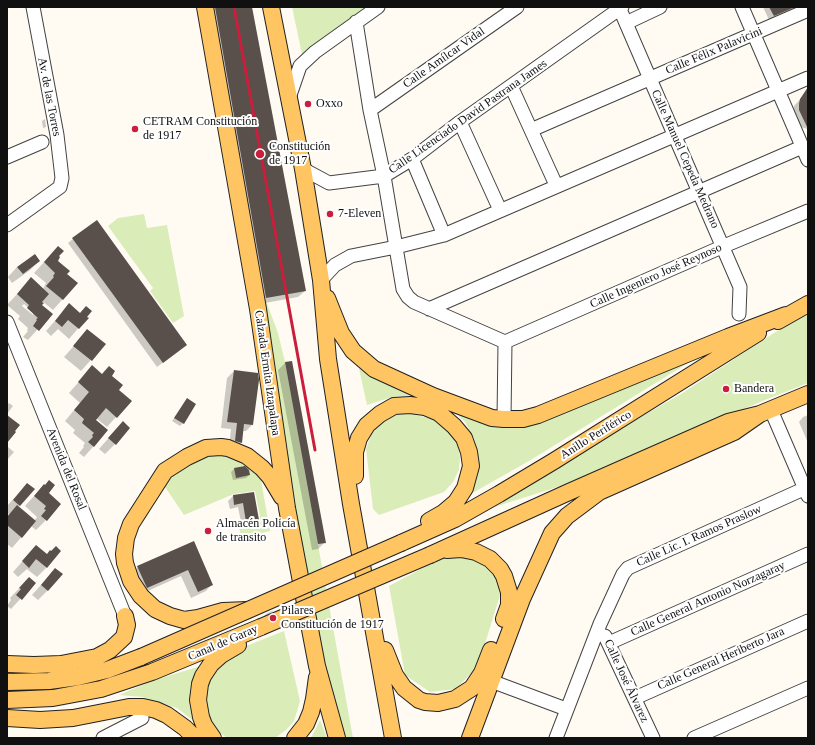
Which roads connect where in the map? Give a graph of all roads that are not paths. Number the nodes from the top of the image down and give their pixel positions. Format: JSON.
{"nodes":[{"id":1,"x":33,"y":7,"type":"edge"},
{"id":2,"x":205,"y":7,"type":"edge"},
{"id":3,"x":271,"y":7,"type":"edge"},
{"id":4,"x":378,"y":7,"type":"edge"},
{"id":5,"x":517,"y":7,"type":"edge"},
{"id":6,"x":660,"y":7,"type":"edge"},
{"id":7,"x":742,"y":7,"type":"edge"},
{"id":8,"x":620,"y":8,"type":"edge"},
{"id":9,"x":808,"y":10,"type":"edge"},
{"id":10,"x":356,"y":22,"type":"junction"},
{"id":11,"x":626,"y":23,"type":"junction"},
{"id":12,"x":753,"y":34,"type":"junction"},
{"id":13,"x":650,"y":78,"type":"junction"},
{"id":14,"x":808,"y":78,"type":"edge"},
{"id":15,"x":511,"y":86,"type":"junction"},
{"id":16,"x":778,"y":91,"type":"junction"},
{"id":17,"x":289,"y":98,"type":"junction"},
{"id":18,"x":370,"y":110,"type":"junction"},
{"id":19,"x":460,"y":122,"type":"junction"},
{"id":20,"x":531,"y":130,"type":"junction"},
{"id":21,"x":674,"y":135,"type":"junction"},
{"id":22,"x":42,"y":142,"type":"dead end"},
{"id":23,"x":802,"y":148,"type":"junction"},
{"id":24,"x":7,"y":158,"type":"edge"},
{"id":25,"x":412,"y":159,"type":"junction"},
{"id":26,"x":808,"y":160,"type":"edge"},
{"id":27,"x":303,"y":169,"type":"junction"},
{"id":28,"x":384,"y":176,"type":"junction"},
{"id":29,"x":556,"y":185,"type":"junction"},
{"id":30,"x":699,"y":191,"type":"junction"},
{"id":31,"x":500,"y":210,"type":"junction"},
{"id":32,"x":808,"y":212,"type":"edge"},
{"id":33,"x":7,"y":225,"type":"edge"},
{"id":34,"x":444,"y":234,"type":"junction"},
{"id":35,"x":724,"y":246,"type":"junction"},
{"id":36,"x":396,"y":247,"type":"junction"},
{"id":37,"x":321,"y":280,"type":"junction"},
{"id":38,"x":808,"y":304,"type":"edge"},
{"id":39,"x":429,"y":309,"type":"junction"},
{"id":40,"x":738,"y":314,"type":"dead end"},
{"id":41,"x":786,"y":316,"type":"junction"},
{"id":42,"x":7,"y":322,"type":"edge"},
{"id":43,"x":505,"y":342,"type":"junction"},
{"id":44,"x":808,"y":394,"type":"edge"},
{"id":45,"x":766,"y":412,"type":"junction"},
{"id":46,"x":504,"y":420,"type":"junction"},
{"id":47,"x":807,"y":490,"type":"edge"},
{"id":48,"x":351,"y":504,"type":"junction"},
{"id":49,"x":287,"y":508,"type":"junction"},
{"id":50,"x":401,"y":543,"type":"junction"},
{"id":51,"x":808,"y":554,"type":"edge"},
{"id":52,"x":430,"y":555,"type":"junction"},
{"id":53,"x":250,"y":610,"type":"junction"},
{"id":54,"x":125,"y":616,"type":"joint"},
{"id":55,"x":808,"y":621,"type":"edge"},
{"id":56,"x":600,"y":624,"type":"junction"},
{"id":57,"x":261,"y":627,"type":"junction"},
{"id":58,"x":374,"y":629,"type":"junction"},
{"id":59,"x":609,"y":643,"type":"junction"},
{"id":60,"x":7,"y":664,"type":"edge"},
{"id":61,"x":317,"y":666,"type":"junction"},
{"id":62,"x":491,"y":681,"type":"junction"},
{"id":63,"x":7,"y":682,"type":"edge"},
{"id":64,"x":808,"y":688,"type":"edge"},
{"id":65,"x":635,"y":698,"type":"junction"},
{"id":66,"x":7,"y":700,"type":"edge"},
{"id":67,"x":566,"y":709,"type":"junction"},
{"id":68,"x":7,"y":718,"type":"edge"},
{"id":69,"x":142,"y":718,"type":"dead end"},
{"id":70,"x":104,"y":738,"type":"edge"},
{"id":71,"x":195,"y":738,"type":"edge"},
{"id":72,"x":213,"y":738,"type":"edge"},
{"id":73,"x":295,"y":738,"type":"edge"},
{"id":74,"x":336,"y":738,"type":"edge"},
{"id":75,"x":393,"y":738,"type":"edge"},
{"id":76,"x":470,"y":738,"type":"edge"},
{"id":77,"x":556,"y":738,"type":"edge"},
{"id":78,"x":653,"y":738,"type":"edge"},
{"id":79,"x":694,"y":738,"type":"edge"}],
"edges":[{"from":1,"to":33,"type":"street","name":"Av. de las Torres"},
{"from":2,"to":49,"type":"main road","name":"Calzada Ermita Iztapalapa"},
{"from":3,"to":17,"type":"main road"},
{"from":4,"to":10,"type":"street"},
{"from":5,"to":18,"type":"street","name":"Calle Amílcar Vidal"},
{"from":6,"to":11,"type":"street"},
{"from":7,"to":12,"type":"street"},
{"from":8,"to":11,"type":"street","name":"Calle Manuel Cepeda Medrano"},
{"from":8,"to":15,"type":"street","name":"Calle Licenciado David Pastrana James"},
{"from":9,"to":12,"type":"street","name":"Calle Félix Palavicini"},
{"from":10,"to":17,"type":"street"},
{"from":10,"to":18,"type":"street"},
{"from":11,"to":13,"type":"street","name":"Calle Manuel Cepeda Medrano"},
{"from":12,"to":13,"type":"street","name":"Calle Félix Palavicini"},
{"from":12,"to":16,"type":"street"},
{"from":13,"to":20,"type":"street","name":"Calle Félix Palavicini"},
{"from":13,"to":21,"type":"street","name":"Calle Manuel Cepeda Medrano"},
{"from":14,"to":16,"type":"street"},
{"from":15,"to":19,"type":"street","name":"Calle Licenciado David Pastrana James"},
{"from":15,"to":20,"type":"street"},
{"from":16,"to":21,"type":"street"},
{"from":16,"to":23,"type":"street"},
{"from":17,"to":27,"type":"main road"},
{"from":18,"to":28,"type":"street"},
{"from":19,"to":25,"type":"street","name":"Calle Licenciado David Pastrana James"},
{"from":19,"to":31,"type":"street"},
{"from":20,"to":29,"type":"street"},
{"from":21,"to":29,"type":"street"},
{"from":21,"to":30,"type":"street","name":"Calle Manuel Cepeda Medrano"},
{"from":22,"to":24,"type":"street"},
{"from":23,"to":26,"type":"street"},
{"from":23,"to":30,"type":"street"},
{"from":25,"to":28,"type":"street","name":"Calle Licenciado David Pastrana James"},
{"from":25,"to":34,"type":"street"},
{"from":27,"to":28,"type":"street","name":"Calle Licenciado David Pastrana James"},
{"from":27,"to":37,"type":"main road"},
{"from":28,"to":36,"type":"street"},
{"from":29,"to":31,"type":"street"},
{"from":30,"to":35,"type":"street","name":"Calle Manuel Cepeda Medrano"},
{"from":30,"to":39,"type":"street"},
{"from":31,"to":34,"type":"street"},
{"from":32,"to":35,"type":"street","name":"Calle Ingeniero José Reynoso"},
{"from":34,"to":36,"type":"street"},
{"from":35,"to":40,"type":"street","name":"Calle Manuel Cepeda Medrano"},
{"from":35,"to":43,"type":"street","name":"Calle Ingeniero José Reynoso"},
{"from":36,"to":37,"type":"street"},
{"from":36,"to":39,"type":"street"},
{"from":37,"to":46,"type":"main road"},
{"from":37,"to":48,"type":"main road"},
{"from":38,"to":41,"type":"main road"},
{"from":39,"to":43,"type":"street"},
{"from":41,"to":46,"type":"main road"},
{"from":41,"to":50,"type":"main road","name":"Anillo Periférico"},
{"from":42,"to":54,"type":"street","name":"Avenida del Rosal"},
{"from":43,"to":46,"type":"street"},
{"from":44,"to":45,"type":"main road"},
{"from":45,"to":47,"type":"street"},
{"from":45,"to":52,"type":"main road"},
{"from":45,"to":62,"type":"main road"},
{"from":47,"to":56,"type":"street","name":"Calle Lic. I. Ramos Praslow"},
{"from":48,"to":50,"type":"main road"},
{"from":48,"to":58,"type":"main road"},
{"from":49,"to":53,"type":"main road"},
{"from":49,"to":61,"type":"main road","name":"Calzada Ermita Iztapalapa"},
{"from":50,"to":53,"type":"main road","name":"Canal de Garay","bridge":true},
{"from":51,"to":59,"type":"street","name":"Calle General Antonio Norzagaray"},
{"from":52,"to":57,"type":"main road","name":"Canal de Garay","bridge":true},
{"from":52,"to":58,"type":"main road"},
{"from":53,"to":63,"type":"main road","name":"Canal de Garay","bridge":true},
{"from":54,"to":60,"type":"main road"},
{"from":55,"to":65,"type":"street","name":"Calle General Heriberto Jara"},
{"from":56,"to":59,"type":"street","name":"Calle José Álvarez"},
{"from":56,"to":67,"type":"street","name":"Calle Lic. I. Ramos Praslow"},
{"from":57,"to":66,"type":"main road","name":"Canal de Garay"},
{"from":57,"to":72,"type":"main road"},
{"from":58,"to":75,"type":"main road"},
{"from":59,"to":65,"type":"street","name":"Calle José Álvarez"},
{"from":61,"to":73,"type":"main road"},
{"from":61,"to":74,"type":"main road","name":"Calzada Ermita Iztapalapa"},
{"from":62,"to":67,"type":"street"},
{"from":62,"to":76,"type":"main road"},
{"from":64,"to":79,"type":"street"},
{"from":65,"to":78,"type":"street","name":"Calle José Álvarez"},
{"from":67,"to":77,"type":"street","name":"Calle Lic. I. Ramos Praslow"},
{"from":68,"to":71,"type":"main road"},
{"from":69,"to":70,"type":"street"}]}
